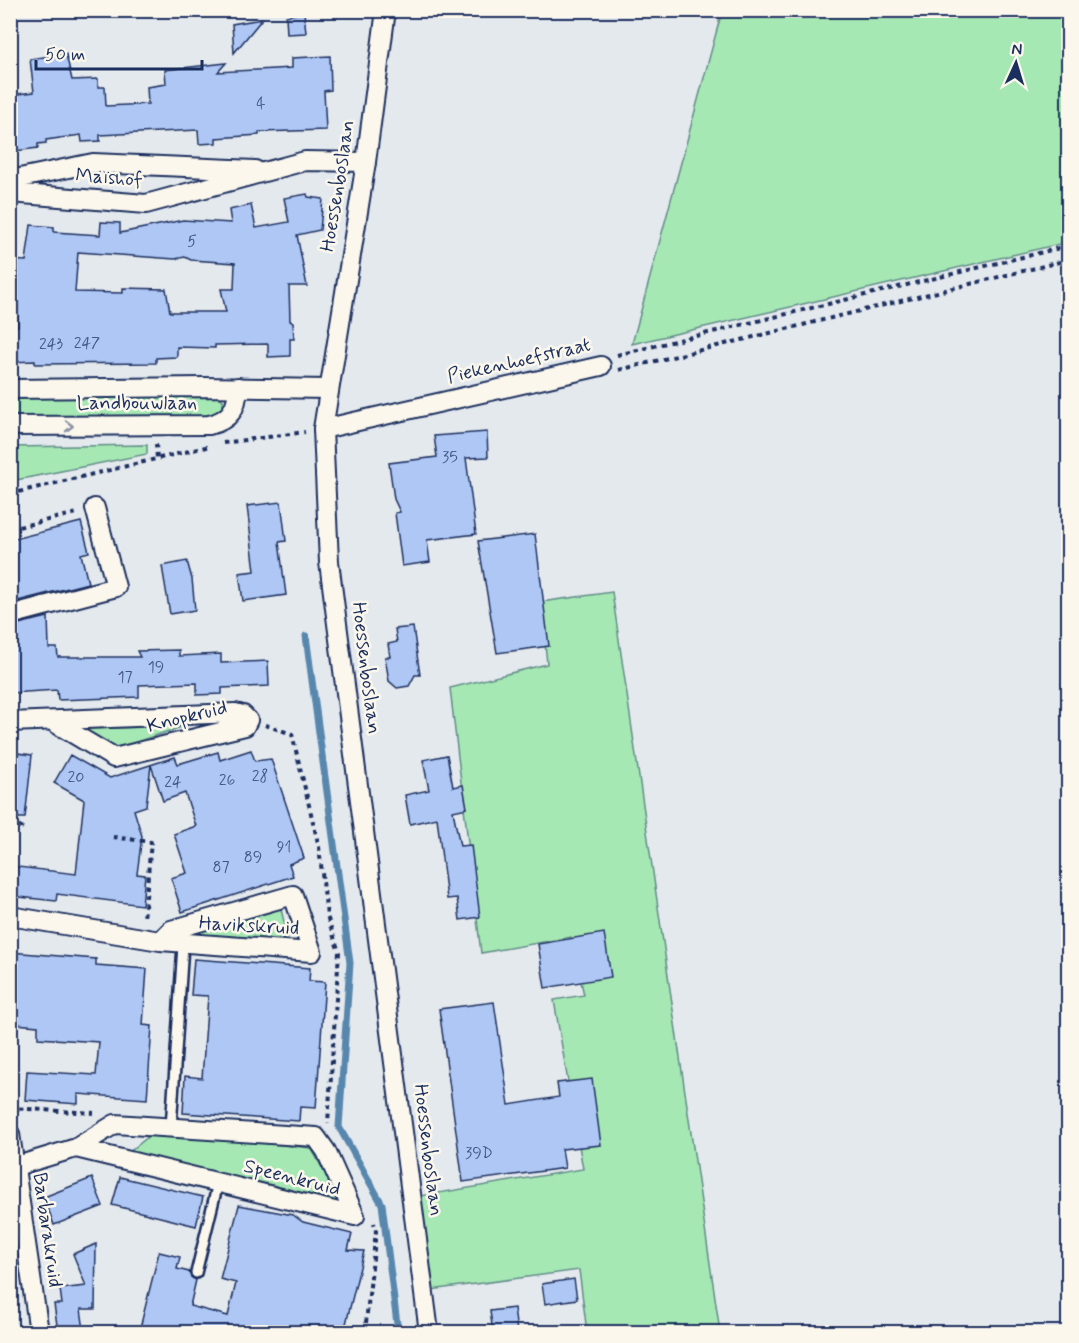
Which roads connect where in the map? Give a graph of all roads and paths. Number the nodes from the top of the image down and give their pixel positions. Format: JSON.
{"nodes":[{"id":1,"x":386,"y":10,"type":"edge"},
{"id":2,"x":366,"y":162,"type":"junction"},
{"id":3,"x":272,"y":170,"type":"junction"},
{"id":4,"x":10,"y":180,"type":"edge"},
{"id":5,"x":10,"y":192,"type":"edge"},
{"id":6,"x":1068,"y":246,"type":"edge"},
{"id":7,"x":1068,"y":260,"type":"edge"},
{"id":8,"x":601,"y":366,"type":"junction"},
{"id":9,"x":238,"y":387,"type":"junction"},
{"id":10,"x":10,"y":389,"type":"edge"},
{"id":11,"x":329,"y":389,"type":"junction"},
{"id":12,"x":10,"y":426,"type":"edge"},
{"id":13,"x":323,"y":429,"type":"junction"},
{"id":14,"x":10,"y":494,"type":"edge"},
{"id":15,"x":95,"y":508,"type":"joint"},
{"id":16,"x":10,"y":530,"type":"edge"},
{"id":17,"x":10,"y":615,"type":"edge"},
{"id":18,"x":248,"y":720,"type":"junction"},
{"id":19,"x":52,"y":721,"type":"junction"},
{"id":20,"x":10,"y":722,"type":"edge"},
{"id":21,"x":10,"y":825,"type":"edge"},
{"id":22,"x":26,"y":828,"type":"dead end"},
{"id":23,"x":113,"y":837,"type":"dead end"},
{"id":24,"x":10,"y":916,"type":"edge"},
{"id":25,"x":142,"y":938,"type":"junction"},
{"id":26,"x":160,"y":941,"type":"junction"},
{"id":27,"x":183,"y":945,"type":"junction"},
{"id":28,"x":10,"y":1108,"type":"edge"},
{"id":29,"x":115,"y":1124,"type":"junction"},
{"id":30,"x":328,"y":1127,"type":"dead end"},
{"id":31,"x":171,"y":1128,"type":"junction"},
{"id":32,"x":10,"y":1134,"type":"edge"},
{"id":33,"x":76,"y":1148,"type":"junction"},
{"id":34,"x":13,"y":1166,"type":"edge"},
{"id":35,"x":218,"y":1183,"type":"junction"},
{"id":36,"x":372,"y":1215,"type":"dead end"},
{"id":37,"x":196,"y":1273,"type":"dead end"},
{"id":38,"x":10,"y":1324,"type":"edge"},
{"id":39,"x":12,"y":1332,"type":"edge"},
{"id":40,"x":39,"y":1332,"type":"edge"},
{"id":41,"x":365,"y":1332,"type":"edge"},
{"id":42,"x":429,"y":1332,"type":"edge"}],
"edges":[{"from":1,"to":2,"type":"street","name":"Hoessenboslaan"},
{"from":2,"to":3,"type":"street","name":"Maïshof"},
{"from":2,"to":11,"type":"street","name":"Hoessenboslaan"},
{"from":3,"to":4,"type":"street","name":"Maïshof"},
{"from":3,"to":5,"type":"street","name":"Maïshof"},
{"from":6,"to":8,"type":"path","name":"Piekenhoefstraat"},
{"from":7,"to":8,"type":"path"},
{"from":8,"to":13,"type":"street","name":"Piekenhoefstraat"},
{"from":9,"to":10,"type":"street","name":"Landbouwlaan"},
{"from":9,"to":11,"type":"street","name":"Landbouwlaan"},
{"from":12,"to":9,"type":"street","name":"Landbouwlaan","one_way":true},
{"from":11,"to":13,"type":"street","name":"Hoessenboslaan"},
{"from":13,"to":14,"type":"path"},
{"from":13,"to":42,"type":"street","name":"Hoessenboslaan"},
{"from":15,"to":16,"type":"path"},
{"from":15,"to":17,"type":"street"},
{"from":18,"to":19,"type":"street","name":"Knopkruid"},
{"from":18,"to":19,"type":"street","name":"Knopkruid"},
{"from":18,"to":30,"type":"path"},
{"from":19,"to":20,"type":"street","name":"Knopkruid"},
{"from":21,"to":22,"type":"path"},
{"from":23,"to":25,"type":"path"},
{"from":24,"to":25,"type":"street","name":"Havikskruid"},
{"from":25,"to":26,"type":"street","name":"Havikskruid"},
{"from":26,"to":27,"type":"street","name":"Havikskruid"},
{"from":26,"to":27,"type":"street","name":"Havikskruid"},
{"from":27,"to":31,"type":"lane"},
{"from":28,"to":29,"type":"path"},
{"from":29,"to":31,"type":"street","name":"Speenkruid"},
{"from":29,"to":33,"type":"street","name":"Speenkruid"},
{"from":31,"to":35,"type":"street","name":"Speenkruid"},
{"from":32,"to":34,"type":"street","name":"Barbarakruid"},
{"from":33,"to":34,"type":"street","name":"Speenkruid"},
{"from":33,"to":35,"type":"street","name":"Speenkruid"},
{"from":34,"to":40,"type":"street","name":"Barbarakruid"},
{"from":35,"to":37,"type":"lane"},
{"from":36,"to":41,"type":"path"},
{"from":38,"to":39,"type":"path"}]}
